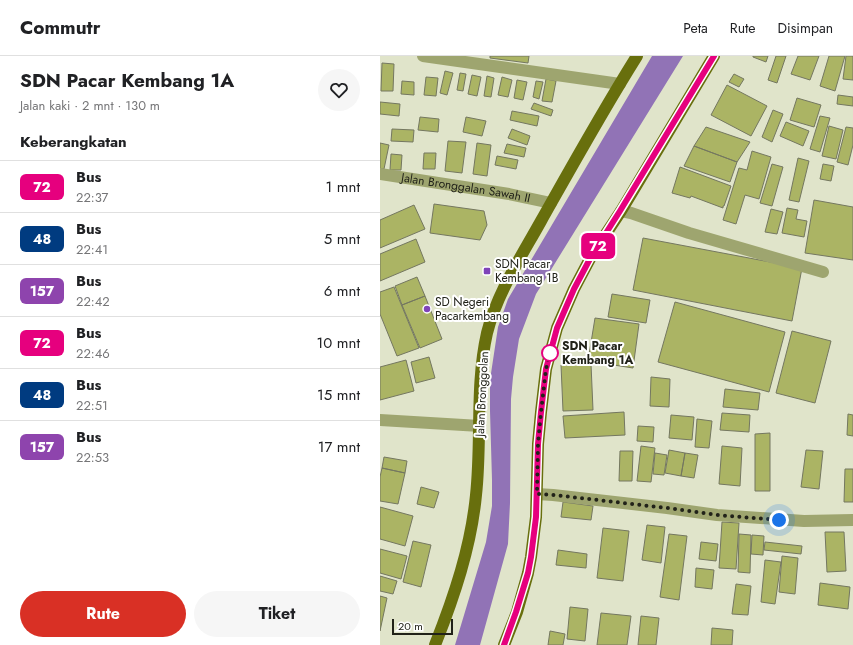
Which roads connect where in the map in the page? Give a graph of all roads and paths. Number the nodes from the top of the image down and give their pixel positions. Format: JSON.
{"nodes":[{"id":1,"x":423,"y":56,"type":"edge"},
{"id":2,"x":637,"y":56,"type":"edge"},
{"id":3,"x":714,"y":56,"type":"edge"},
{"id":4,"x":620,"y":84,"type":"junction"},
{"id":5,"x":380,"y":174,"type":"edge"},
{"id":6,"x":551,"y":203,"type":"junction"},
{"id":7,"x":620,"y":211,"type":"junction"},
{"id":8,"x":823,"y":272,"type":"dead end"},
{"id":9,"x":380,"y":420,"type":"edge"},
{"id":10,"x":480,"y":426,"type":"junction"},
{"id":11,"x":537,"y":494,"type":"junction"},
{"id":12,"x":853,"y":520,"type":"edge"},
{"id":13,"x":435,"y":645,"type":"edge"},
{"id":14,"x":504,"y":645,"type":"edge"}],
"edges":[{"from":1,"to":4,"type":"street"},
{"from":2,"to":4,"type":"main road","name":"Jalan Bronggolan"},
{"from":3,"to":7,"type":"main road"},
{"from":4,"to":6,"type":"main road","name":"Jalan Bronggolan"},
{"from":5,"to":6,"type":"street","name":"Jalan Bronggalan Sawah II"},
{"from":6,"to":10,"type":"main road","name":"Jalan Bronggolan"},
{"from":7,"to":8,"type":"street"},
{"from":7,"to":11,"type":"main road"},
{"from":9,"to":10,"type":"street"},
{"from":10,"to":13,"type":"main road","name":"Jalan Bronggolan"},
{"from":11,"to":12,"type":"street"},
{"from":11,"to":14,"type":"main road"}]}
